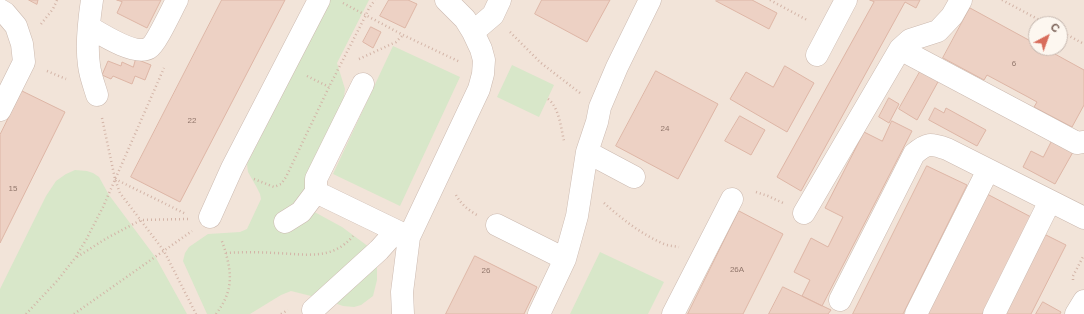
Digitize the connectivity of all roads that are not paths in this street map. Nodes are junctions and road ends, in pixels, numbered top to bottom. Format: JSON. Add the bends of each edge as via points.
{"nodes":[{"id":1,"x":92,"y":0,"type":"edge"},
{"id":2,"x":177,"y":0,"type":"edge"},
{"id":3,"x":319,"y":0,"type":"edge"},
{"id":4,"x":446,"y":0,"type":"edge"},
{"id":5,"x":650,"y":0,"type":"edge"},
{"id":6,"x":846,"y":0,"type":"edge"},
{"id":7,"x":961,"y":0,"type":"edge"},
{"id":8,"x":496,"y":7,"type":"edge"},
{"id":9,"x":0,"y":10,"type":"edge"},
{"id":10,"x":89,"y":27,"type":"junction"},
{"id":11,"x":473,"y":32,"type":"junction"},
{"id":12,"x":900,"y":49,"type":"junction"},
{"id":13,"x":817,"y":55,"type":"dead end"},
{"id":14,"x":363,"y":84,"type":"dead end"},
{"id":15,"x":97,"y":95,"type":"road end"},
{"id":16,"x":0,"y":110,"type":"edge"},
{"id":17,"x":1084,"y":142,"type":"edge"},
{"id":18,"x":587,"y":152,"type":"junction"},
{"id":19,"x":988,"y":170,"type":"junction"},
{"id":20,"x":634,"y":177,"type":"dead end"},
{"id":21,"x":316,"y":192,"type":"junction"},
{"id":22,"x":732,"y":199,"type":"road end"},
{"id":23,"x":1050,"y":201,"type":"junction"},
{"id":24,"x":804,"y":213,"type":"road end"},
{"id":25,"x":210,"y":217,"type":"road end"},
{"id":26,"x":1084,"y":218,"type":"edge"},
{"id":27,"x":285,"y":222,"type":"dead end"},
{"id":28,"x":497,"y":225,"type":"road end"},
{"id":29,"x":403,"y":234,"type":"junction"},
{"id":30,"x":565,"y":259,"type":"junction"},
{"id":31,"x":1080,"y":292,"type":"edge"},
{"id":32,"x":840,"y":300,"type":"dead end"},
{"id":33,"x":310,"y":310,"type":"edge"},
{"id":34,"x":403,"y":314,"type":"edge"},
{"id":35,"x":539,"y":314,"type":"edge"},
{"id":36,"x":673,"y":314,"type":"edge"},
{"id":37,"x":916,"y":314,"type":"edge"},
{"id":38,"x":994,"y":314,"type":"edge"},
{"id":39,"x":1076,"y":314,"type":"edge"}],
"edges":[{"from":1,"to":10,"type":"lane"},
{"from":2,"to":10,"type":"lane","via":[[158,36],[149,48],[144,50],[114,41]]},
{"from":3,"to":25,"type":"lane","via":[[232,168]]},
{"from":4,"to":11,"type":"lane","via":[[465,19]]},
{"from":5,"to":18,"type":"lane","via":[[600,107]]},
{"from":6,"to":13,"type":"lane"},
{"from":7,"to":12,"type":"lane","via":[[952,16],[938,31],[910,40]]},
{"from":8,"to":11,"type":"lane"},
{"from":9,"to":16,"type":"lane","via":[[16,26],[24,62]]},
{"from":10,"to":15,"type":"lane","via":[[89,65]]},
{"from":11,"to":29,"type":"lane","via":[[484,60],[479,89],[437,179]]},
{"from":12,"to":17,"type":"lane","via":[[1077,143]]},
{"from":12,"to":24,"type":"lane"},
{"from":14,"to":21,"type":"lane","via":[[316,179]]},
{"from":18,"to":20,"type":"lane"},
{"from":18,"to":30,"type":"lane","via":[[578,216]]},
{"from":19,"to":23,"type":"lane"},
{"from":19,"to":32,"type":"lane","via":[[936,145],[928,145],[914,154]]},
{"from":19,"to":37,"type":"lane"},
{"from":21,"to":27,"type":"lane","via":[[300,212]]},
{"from":21,"to":29,"type":"lane"},
{"from":22,"to":36,"type":"lane"},
{"from":23,"to":26,"type":"lane"},
{"from":23,"to":38,"type":"lane"},
{"from":28,"to":30,"type":"lane"},
{"from":29,"to":33,"type":"lane","via":[[379,250]]},
{"from":29,"to":34,"type":"lane"},
{"from":30,"to":35,"type":"lane"},
{"from":31,"to":39,"type":"lane"}]}
